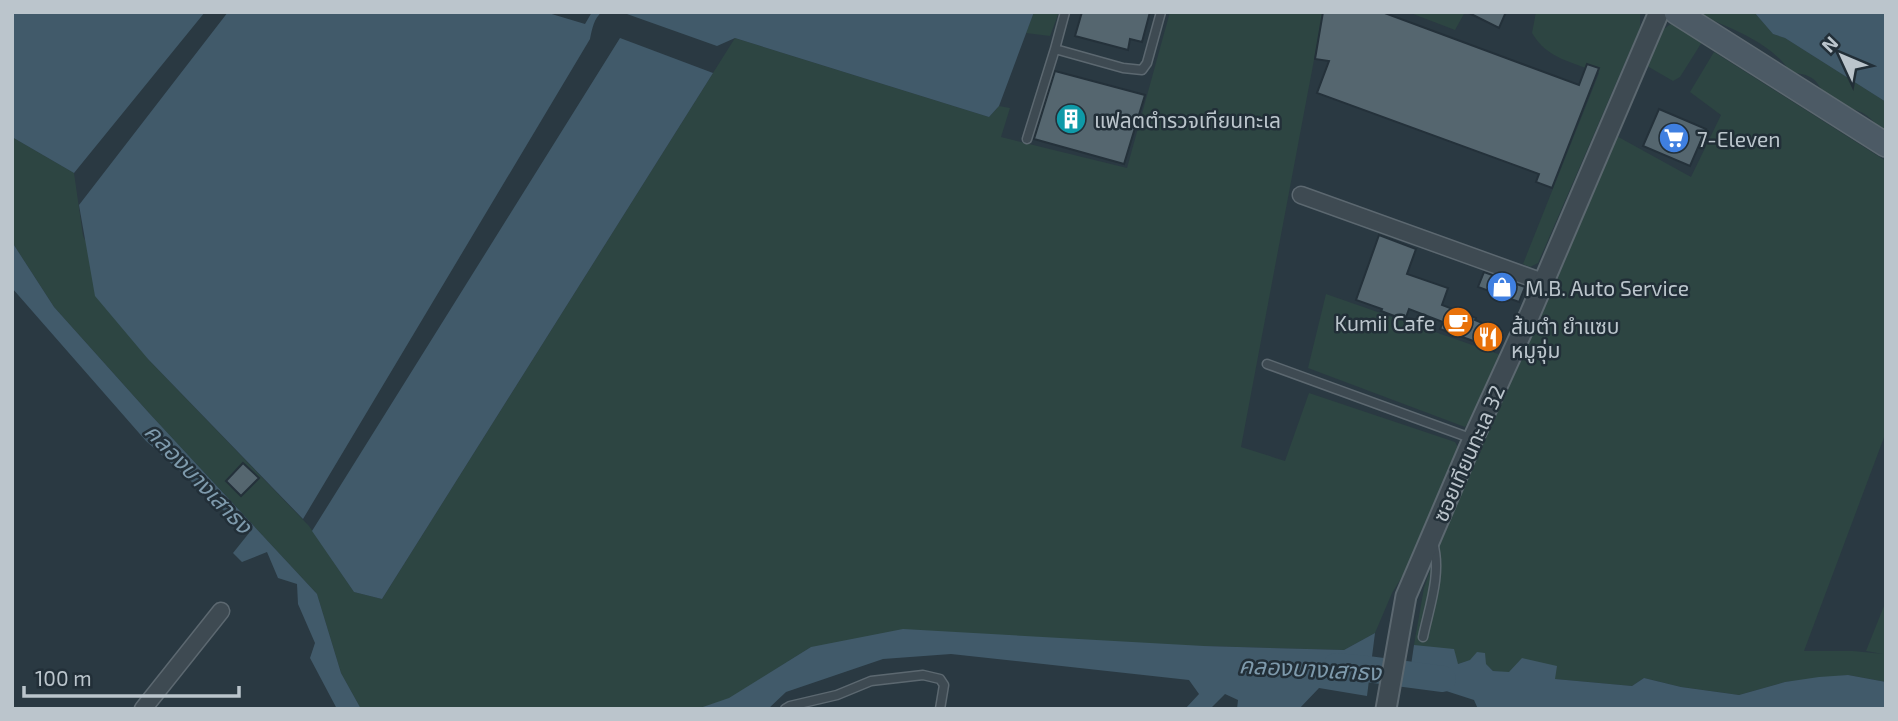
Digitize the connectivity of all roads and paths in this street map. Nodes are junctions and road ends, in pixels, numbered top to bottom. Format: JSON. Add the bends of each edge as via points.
{"nodes":[{"id":1,"x":1065,"y":12,"type":"edge"},
{"id":2,"x":1161,"y":12,"type":"edge"},
{"id":3,"x":1658,"y":12,"type":"edge"},
{"id":4,"x":1676,"y":12,"type":"edge"},
{"id":5,"x":1055,"y":49,"type":"junction"},
{"id":6,"x":1027,"y":139,"type":"dead end"},
{"id":7,"x":1886,"y":145,"type":"edge"},
{"id":8,"x":1301,"y":195,"type":"dead end"},
{"id":9,"x":1543,"y":282,"type":"junction"},
{"id":10,"x":1267,"y":363,"type":"dead end"},
{"id":11,"x":1473,"y":439,"type":"junction"},
{"id":12,"x":1431,"y":537,"type":"junction"},
{"id":13,"x":221,"y":611,"type":"dead end"},
{"id":14,"x":1423,"y":637,"type":"dead end"},
{"id":15,"x":1386,"y":707,"type":"edge"},
{"id":16,"x":143,"y":709,"type":"edge"},
{"id":17,"x":785,"y":709,"type":"edge"},
{"id":18,"x":940,"y":709,"type":"edge"}],
"edges":[{"from":1,"to":5,"type":"lane"},
{"from":2,"to":5,"type":"lane","via":[[1142,70]]},
{"from":3,"to":9,"type":"street","name":"ซอยเทียนทะเล 32"},
{"from":4,"to":7,"type":"main road"},
{"from":5,"to":6,"type":"lane"},
{"from":8,"to":9,"type":"street"},
{"from":9,"to":11,"type":"street","name":"ซอยเทียนทะเล 32"},
{"from":10,"to":11,"type":"lane"},
{"from":11,"to":12,"type":"street","name":"ซอยเทียนทะเล 32"},
{"from":12,"to":14,"type":"lane","via":[[1436,568]]},
{"from":12,"to":15,"type":"street","name":"ซอยเทียนทะเล 32","via":[[1406,596]]},
{"from":13,"to":16,"type":"street"},
{"from":17,"to":18,"type":"lane","via":[[871,681],[923,675],[940,678],[944,685]]}]}
